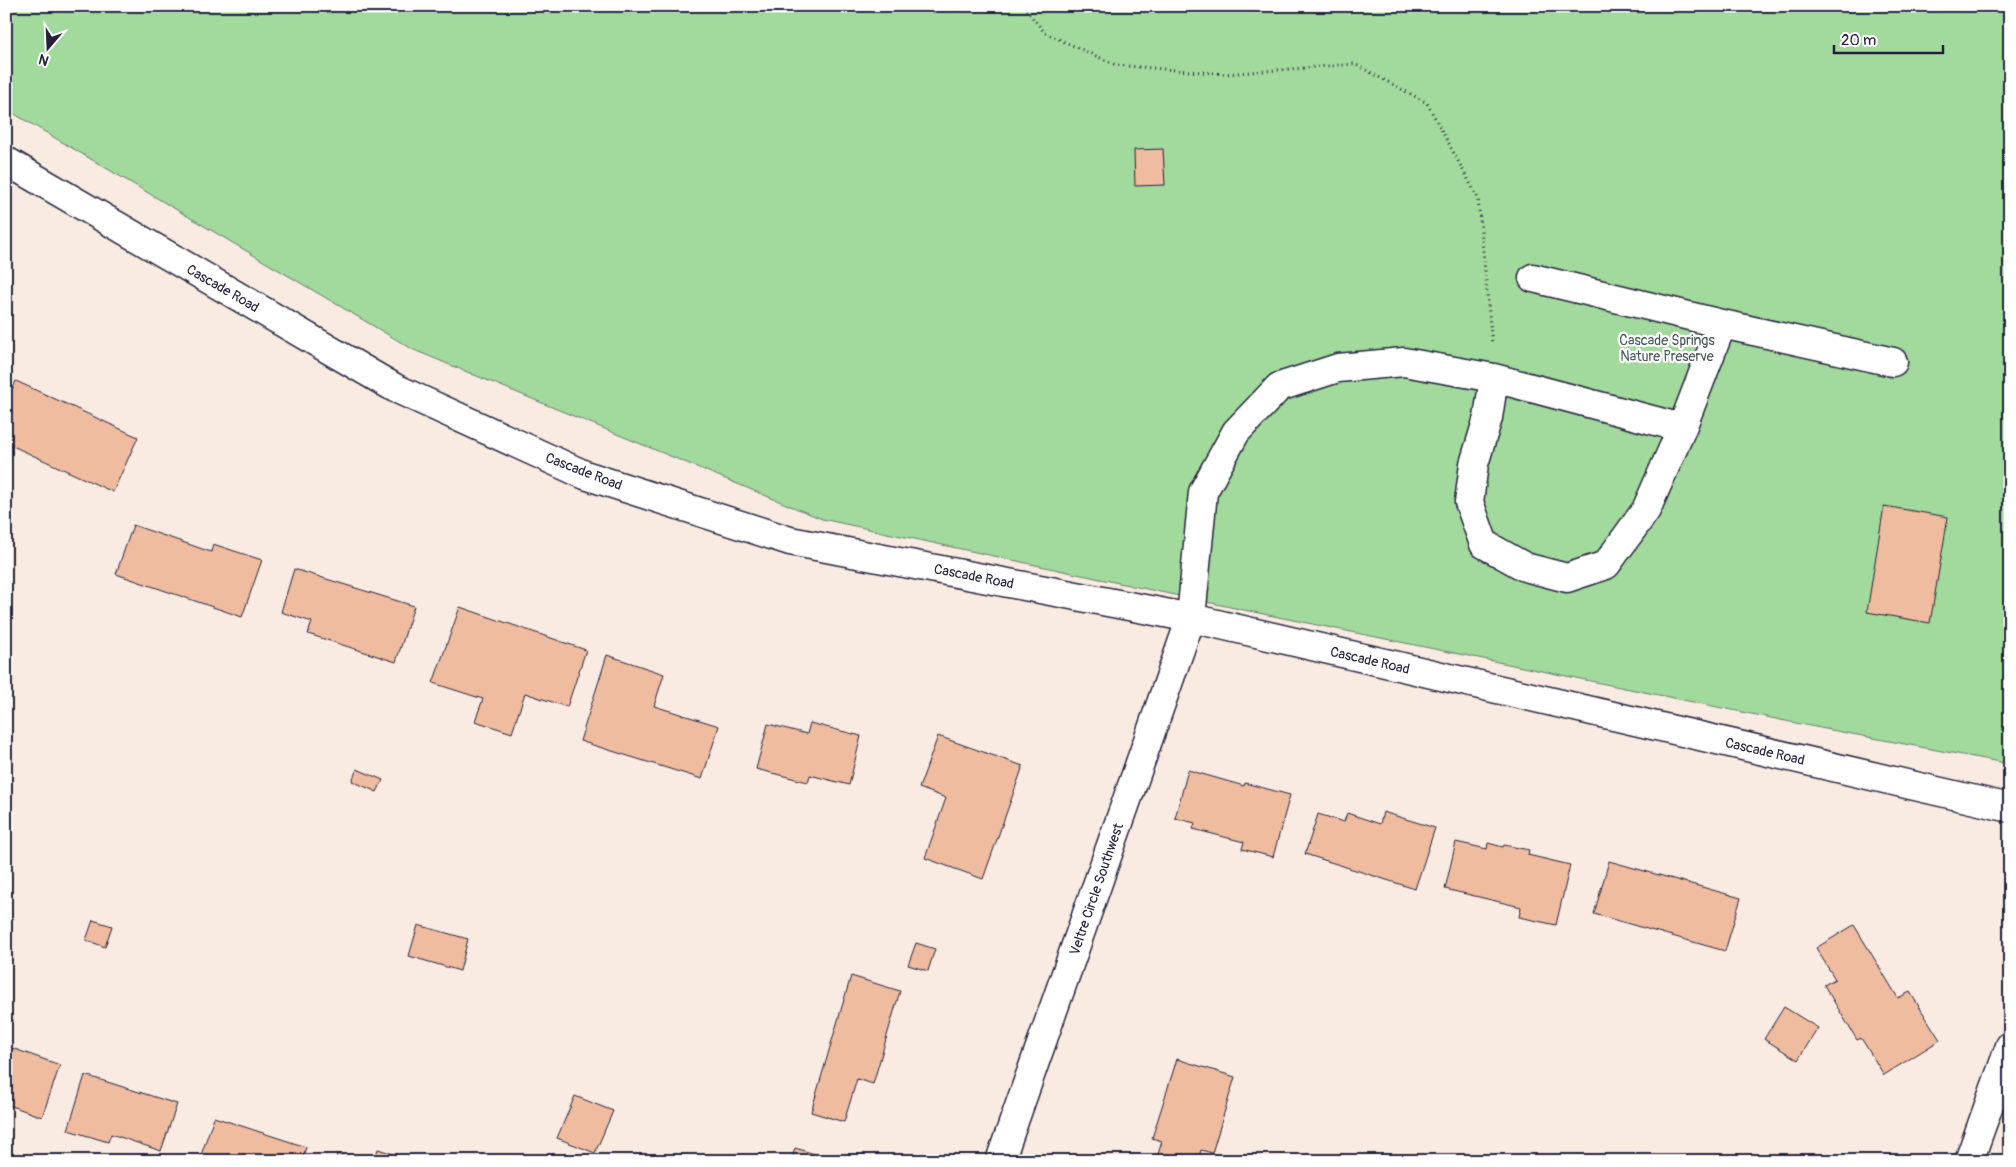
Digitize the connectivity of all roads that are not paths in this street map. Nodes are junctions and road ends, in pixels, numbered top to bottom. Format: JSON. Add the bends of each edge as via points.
{"nodes":[{"id":1,"x":6,"y":161,"type":"edge"},
{"id":2,"x":1532,"y":278,"type":"dead end"},
{"id":3,"x":1722,"y":324,"type":"junction"},
{"id":4,"x":1893,"y":362,"type":"dead end"},
{"id":5,"x":1494,"y":378,"type":"junction"},
{"id":6,"x":1682,"y":428,"type":"junction"},
{"id":7,"x":1191,"y":618,"type":"junction"},
{"id":8,"x":2010,"y":808,"type":"edge"},
{"id":9,"x":2010,"y":1046,"type":"edge"},
{"id":10,"x":1000,"y":1161,"type":"edge"},
{"id":11,"x":1969,"y":1161,"type":"edge"}],
"edges":[{"from":1,"to":7,"type":"main road","name":"Cascade Road","via":[[395,388],[585,474],[790,541]]},
{"from":2,"to":3,"type":"main road"},
{"from":3,"to":4,"type":"main road"},
{"from":3,"to":6,"type":"main road"},
{"from":5,"to":6,"type":"main road","name":"Veltre Circle Southwest"},
{"from":5,"to":6,"type":"main road","via":[[1488,418],[1474,464],[1469,502],[1484,544],[1525,567],[1567,578],[1606,565],[1646,510]]},
{"from":5,"to":7,"type":"main road","name":"Veltre Circle Southwest","via":[[1404,362],[1338,368],[1279,387],[1236,432],[1202,492]]},
{"from":7,"to":8,"type":"main road","name":"Cascade Road"},
{"from":7,"to":10,"type":"main road","name":"Veltre Circle Southwest"},
{"from":9,"to":11,"type":"main road"}]}
